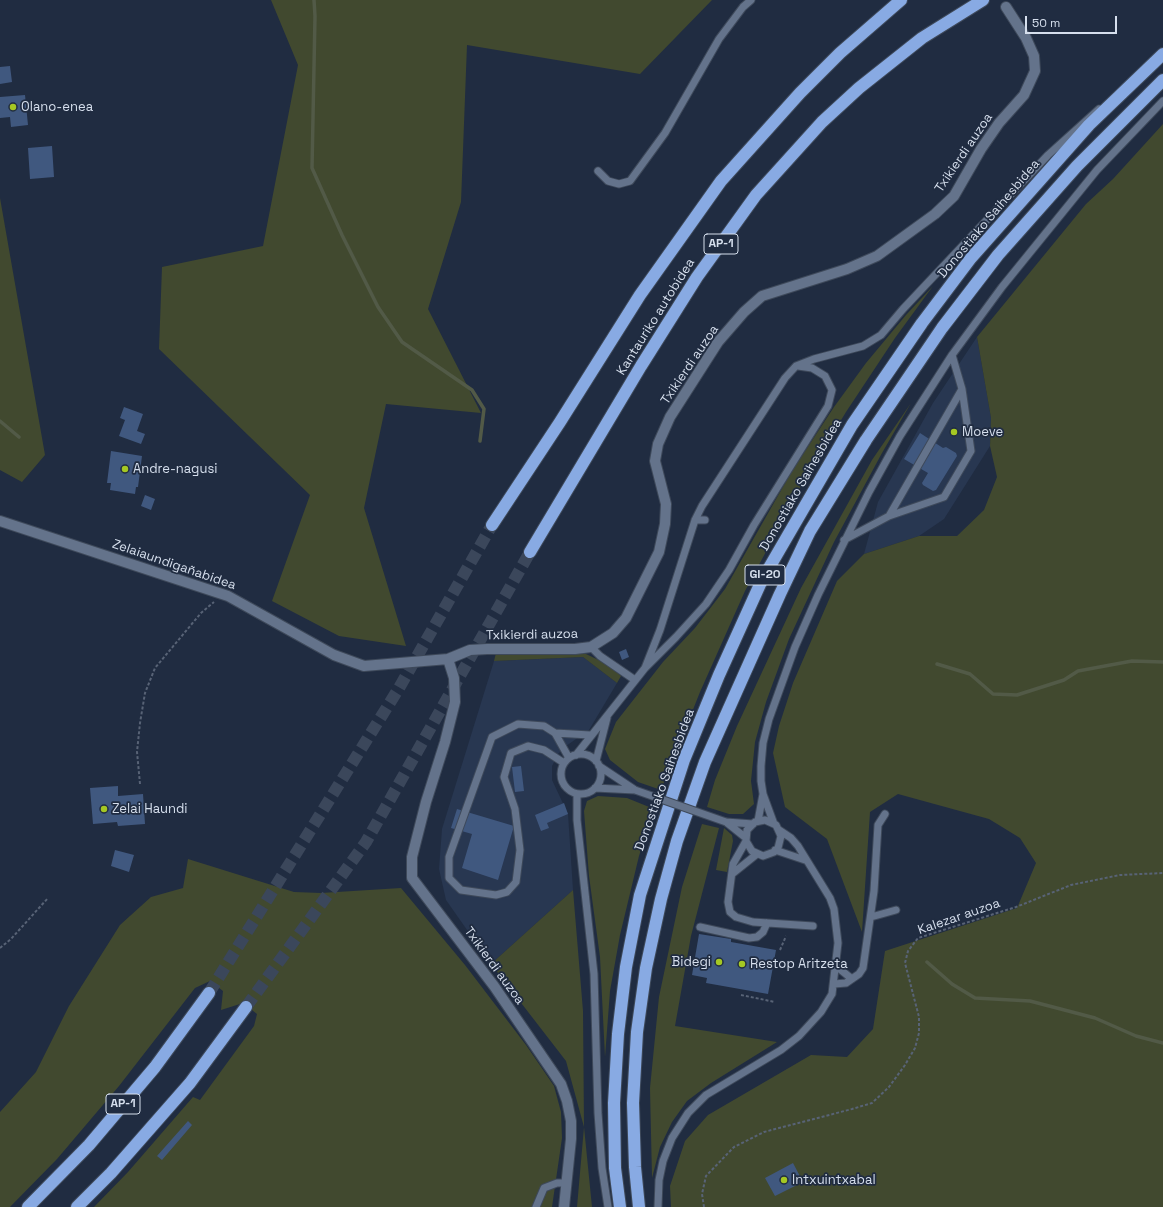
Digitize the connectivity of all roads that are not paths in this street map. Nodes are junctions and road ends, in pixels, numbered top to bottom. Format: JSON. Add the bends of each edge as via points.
{"nodes":[{"id":1,"x":751,"y":0,"type":"edge"},
{"id":2,"x":901,"y":0,"type":"edge"},
{"id":3,"x":984,"y":0,"type":"edge"},
{"id":4,"x":1006,"y":7,"type":"dead end"},
{"id":5,"x":1163,"y":54,"type":"edge"},
{"id":6,"x":1163,"y":80,"type":"edge"},
{"id":7,"x":1132,"y":83,"type":"junction"},
{"id":8,"x":1163,"y":101,"type":"edge"},
{"id":9,"x":598,"y":171,"type":"dead end"},
{"id":10,"x":952,"y":355,"type":"junction"},
{"id":11,"x":796,"y":366,"type":"junction"},
{"id":12,"x":962,"y":389,"type":"junction"},
{"id":13,"x":889,"y":516,"type":"junction"},
{"id":14,"x":695,"y":520,"type":"junction"},
{"id":15,"x":706,"y":520,"type":"dead end"},
{"id":16,"x":0,"y":522,"type":"edge"},
{"id":17,"x":492,"y":525,"type":"tunnel mouth"},
{"id":18,"x":844,"y":540,"type":"junction"},
{"id":19,"x":530,"y":552,"type":"tunnel mouth"},
{"id":20,"x":591,"y":647,"type":"junction"},
{"id":21,"x":448,"y":659,"type":"junction"},
{"id":22,"x":645,"y":668,"type":"junction"},
{"id":23,"x":635,"y":680,"type":"junction"},
{"id":24,"x":607,"y":716,"type":"junction"},
{"id":25,"x":555,"y":733,"type":"junction"},
{"id":26,"x":590,"y":735,"type":"junction"},
{"id":27,"x":576,"y":755,"type":"junction"},
{"id":28,"x":566,"y":760,"type":"junction"},
{"id":29,"x":597,"y":764,"type":"junction"},
{"id":30,"x":595,"y":788,"type":"junction"},
{"id":31,"x":635,"y":790,"type":"junction"},
{"id":32,"x":577,"y":794,"type":"junction"},
{"id":33,"x":763,"y":794,"type":"junction"},
{"id":34,"x":885,"y":814,"type":"dead end"},
{"id":35,"x":726,"y":822,"type":"junction"},
{"id":36,"x":756,"y":822,"type":"junction"},
{"id":37,"x":777,"y":827,"type":"junction"},
{"id":38,"x":746,"y":840,"type":"junction"},
{"id":39,"x":776,"y":850,"type":"junction"},
{"id":40,"x":757,"y":854,"type":"junction"},
{"id":41,"x":805,"y":860,"type":"junction"},
{"id":42,"x":732,"y":874,"type":"junction"},
{"id":43,"x":896,"y":910,"type":"dead end"},
{"id":44,"x":871,"y":916,"type":"junction"},
{"id":45,"x":767,"y":923,"type":"junction"},
{"id":46,"x":813,"y":926,"type":"dead end"},
{"id":47,"x":700,"y":927,"type":"dead end"},
{"id":48,"x":836,"y":966,"type":"junction"},
{"id":49,"x":852,"y":979,"type":"junction"},
{"id":50,"x":834,"y":984,"type":"junction"},
{"id":51,"x":209,"y":992,"type":"tunnel mouth"},
{"id":52,"x":246,"y":1007,"type":"tunnel mouth"},
{"id":53,"x":566,"y":1183,"type":"junction"},
{"id":54,"x":567,"y":1205,"type":"edge"},
{"id":55,"x":28,"y":1207,"type":"edge"},
{"id":56,"x":77,"y":1207,"type":"edge"},
{"id":57,"x":536,"y":1207,"type":"edge"},
{"id":58,"x":608,"y":1207,"type":"edge"},
{"id":59,"x":620,"y":1207,"type":"edge"},
{"id":60,"x":639,"y":1207,"type":"edge"},
{"id":61,"x":658,"y":1207,"type":"edge"}],
"edges":[{"from":1,"to":9,"type":"lane","via":[[719,40],[665,133],[630,181],[619,184],[608,181]]},
{"from":2,"to":17,"type":"highway","name":"Kantauriko autobidea","number":"AP-1","via":[[840,53],[800,93],[721,182],[640,295]]},
{"from":3,"to":19,"type":"highway","name":"Kantauriko autobidea","number":"AP-1","via":[[922,38],[859,88],[822,122],[756,195],[693,283]]},
{"from":4,"to":20,"type":"street","name":"Txikierdi auzoa","via":[[1034,56],[1035,71],[1024,95],[999,123],[954,196],[935,214],[877,256],[847,269],[762,296],[718,342],[670,417],[658,444],[655,461],[666,504],[659,552],[626,618],[613,633]]},
{"from":5,"to":7,"type":"highway","name":"Donostiako Saihesbidea","number":"GI-20"},
{"from":6,"to":60,"type":"highway","number":"GI-20","via":[[1077,166],[998,255],[942,328],[866,440],[810,531],[780,594],[705,762],[661,899],[646,968],[637,1032],[633,1103]]},
{"from":7,"to":11,"type":"lane","via":[[1085,120],[1048,155],[880,335],[863,346]]},
{"from":7,"to":59,"type":"highway","name":"Donostiako Saihesbidea","number":"GI-20","via":[[1089,125],[1024,197],[971,258],[922,323],[852,425],[762,580],[684,760],[640,895],[626,967],[618,1034],[614,1103],[615,1168]]},
{"from":8,"to":10,"type":"lane","via":[[1097,170],[1002,287]]},
{"from":10,"to":12,"type":"lane"},
{"from":10,"to":18,"type":"lane","via":[[900,436]]},
{"from":11,"to":14,"type":"lane","via":[[784,378]]},
{"from":11,"to":22,"type":"lane","via":[[812,368],[825,376],[832,390],[828,406],[706,604]]},
{"from":12,"to":13,"type":"lane"},
{"from":12,"to":13,"type":"lane","via":[[971,451],[944,497]]},
{"from":13,"to":18,"type":"lane"},
{"from":14,"to":15,"type":"lane"},
{"from":14,"to":22,"type":"lane","via":[[660,630]]},
{"from":16,"to":21,"type":"street","name":"Zelaiaundigañabidea","via":[[228,596],[334,655],[364,666]]},
{"from":18,"to":33,"type":"lane","via":[[796,647],[769,719],[761,766]]},
{"from":20,"to":21,"type":"street","name":"Txikierdi auzoa","via":[[470,650]]},
{"from":20,"to":23,"type":"lane"},
{"from":21,"to":53,"type":"street","name":"Txikierdi auzoa","via":[[454,678],[455,702],[412,857],[412,878],[494,986],[561,1084],[571,1121]]},
{"from":22,"to":23,"type":"lane"},
{"from":23,"to":24,"type":"lane"},
{"from":24,"to":26,"type":"lane"},
{"from":24,"to":29,"type":"lane"},
{"from":25,"to":26,"type":"lane"},
{"from":25,"to":28,"type":"lane"},
{"from":25,"to":28,"type":"lane","via":[[544,726],[518,724],[492,737],[449,857],[449,878],[461,890],[496,895],[507,892],[516,882],[520,850],[515,809],[504,777],[511,754],[528,746]]},
{"from":26,"to":27,"type":"lane"},
{"from":27,"to":28,"type":"lane"},
{"from":27,"to":29,"type":"lane","via":[[584,754]]},
{"from":28,"to":32,"type":"lane","via":[[561,770],[561,778],[564,786]]},
{"from":29,"to":30,"type":"lane","via":[[600,780]]},
{"from":29,"to":31,"type":"lane"},
{"from":30,"to":31,"type":"lane"},
{"from":30,"to":32,"type":"lane","via":[[587,793]]},
{"from":31,"to":35,"type":"lane","bridge":true},
{"from":32,"to":58,"type":"lane","via":[[577,820],[594,974],[598,1113]]},
{"from":33,"to":36,"type":"lane"},
{"from":33,"to":37,"type":"lane"},
{"from":34,"to":44,"type":"lane","via":[[878,825]]},
{"from":35,"to":36,"type":"lane"},
{"from":35,"to":38,"type":"lane"},
{"from":36,"to":37,"type":"lane","via":[[765,820]]},
{"from":36,"to":38,"type":"lane","via":[[747,830]]},
{"from":37,"to":39,"type":"lane","via":[[780,842]]},
{"from":37,"to":41,"type":"lane","via":[[791,838]]},
{"from":38,"to":40,"type":"lane","via":[[752,851]]},
{"from":38,"to":42,"type":"lane"},
{"from":39,"to":40,"type":"lane","via":[[768,855]]},
{"from":39,"to":41,"type":"lane"},
{"from":40,"to":42,"type":"lane"},
{"from":41,"to":48,"type":"lane","via":[[830,898],[834,909],[838,943]]},
{"from":42,"to":45,"type":"lane","via":[[728,902],[730,912],[736,917]]},
{"from":43,"to":44,"type":"lane"},
{"from":44,"to":49,"type":"lane","via":[[863,968]]},
{"from":45,"to":46,"type":"lane"},
{"from":45,"to":47,"type":"lane","via":[[757,937],[749,938]]},
{"from":48,"to":49,"type":"lane"},
{"from":48,"to":50,"type":"lane"},
{"from":49,"to":50,"type":"lane","via":[[846,983]]},
{"from":50,"to":61,"type":"lane","via":[[832,994],[822,1012],[799,1036],[781,1050],[706,1095],[688,1113],[672,1138],[663,1162]]},
{"from":51,"to":55,"type":"highway","number":"AP-1","via":[[155,1066],[89,1145]]},
{"from":52,"to":56,"type":"highway","number":"AP-1","via":[[190,1083],[111,1173]]},
{"from":53,"to":54,"type":"street","name":"Txikierdi auzoa"},
{"from":53,"to":57,"type":"lane","via":[[544,1188]]}]}
